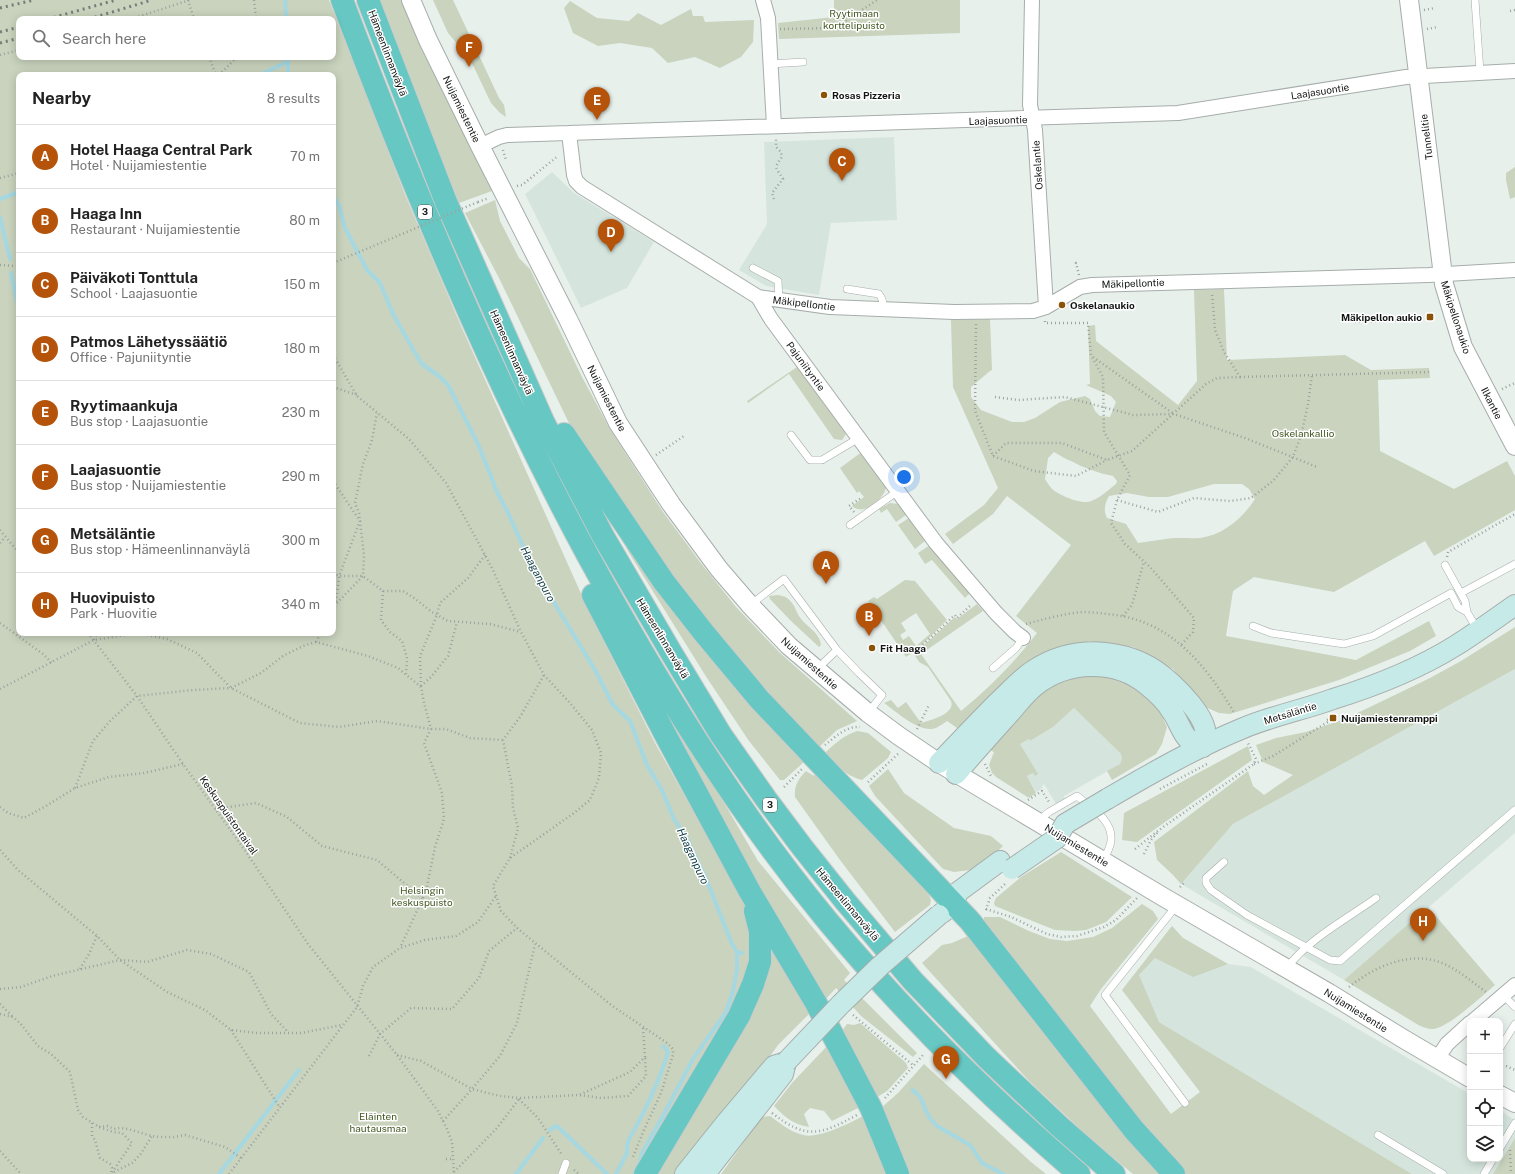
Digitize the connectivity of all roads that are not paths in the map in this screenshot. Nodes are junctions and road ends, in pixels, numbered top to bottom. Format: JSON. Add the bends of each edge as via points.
{"nodes":[{"id":1,"x":342,"y":0,"type":"edge"},
{"id":2,"x":368,"y":0,"type":"edge"},
{"id":3,"x":411,"y":0,"type":"edge"},
{"id":4,"x":763,"y":0,"type":"edge"},
{"id":5,"x":1032,"y":0,"type":"edge"},
{"id":6,"x":1475,"y":0,"type":"edge"},
{"id":7,"x":1415,"y":5,"type":"edge"},
{"id":8,"x":803,"y":62,"type":"dead end"},
{"id":9,"x":770,"y":64,"type":"junction"},
{"id":10,"x":1515,"y":71,"type":"edge"},
{"id":11,"x":1480,"y":72,"type":"junction"},
{"id":12,"x":1418,"y":76,"type":"junction"},
{"id":13,"x":1034,"y":119,"type":"junction"},
{"id":14,"x":775,"y":132,"type":"junction"},
{"id":15,"x":569,"y":133,"type":"junction"},
{"id":16,"x":480,"y":146,"type":"junction"},
{"id":17,"x":753,"y":268,"type":"dead end"},
{"id":18,"x":1515,"y":270,"type":"edge"},
{"id":19,"x":1442,"y":275,"type":"junction"},
{"id":20,"x":847,"y":289,"type":"dead end"},
{"id":21,"x":758,"y":297,"type":"junction"},
{"id":22,"x":779,"y":300,"type":"junction"},
{"id":23,"x":1046,"y":307,"type":"junction"},
{"id":24,"x":884,"y":309,"type":"junction"},
{"id":25,"x":519,"y":367,"type":"junction"},
{"id":26,"x":1481,"y":380,"type":"joint"},
{"id":27,"x":791,"y":436,"type":"dead end"},
{"id":28,"x":859,"y":438,"type":"junction"},
{"id":29,"x":1515,"y":446,"type":"edge"},
{"id":30,"x":898,"y":491,"type":"junction"},
{"id":31,"x":558,"y":500,"type":"junction"},
{"id":32,"x":850,"y":525,"type":"dead end"},
{"id":33,"x":1515,"y":564,"type":"edge"},
{"id":34,"x":1445,"y":565,"type":"road end"},
{"id":35,"x":1461,"y":593,"type":"junction"},
{"id":36,"x":750,"y":605,"type":"junction"},
{"id":37,"x":1515,"y":605,"type":"edge"},
{"id":38,"x":1467,"y":612,"type":"junction"},
{"id":39,"x":1253,"y":626,"type":"dead end"},
{"id":40,"x":1478,"y":631,"type":"junction"},
{"id":41,"x":1023,"y":638,"type":"joint"},
{"id":42,"x":837,"y":650,"type":"junction"},
{"id":43,"x":993,"y":668,"type":"dead end"},
{"id":44,"x":816,"y":670,"type":"junction"},
{"id":45,"x":868,"y":713,"type":"junction"},
{"id":46,"x":1203,"y":747,"type":"junction"},
{"id":47,"x":939,"y":764,"type":"junction"},
{"id":48,"x":956,"y":774,"type":"junction"},
{"id":49,"x":1515,"y":810,"type":"edge"},
{"id":50,"x":1059,"y":817,"type":"junction"},
{"id":51,"x":1038,"y":821,"type":"junction"},
{"id":52,"x":1104,"y":861,"type":"junction"},
{"id":53,"x":1224,"y":862,"type":"dead end"},
{"id":54,"x":750,"y":892,"type":"junction"},
{"id":55,"x":1178,"y":896,"type":"junction"},
{"id":56,"x":1376,"y":898,"type":"dead end"},
{"id":57,"x":946,"y":909,"type":"junction"},
{"id":58,"x":1307,"y":946,"type":"junction"},
{"id":59,"x":1287,"y":968,"type":"junction"},
{"id":60,"x":1515,"y":985,"type":"edge"},
{"id":61,"x":1503,"y":995,"type":"junction"},
{"id":62,"x":1515,"y":1007,"type":"edge"},
{"id":63,"x":1476,"y":1018,"type":"edge"},
{"id":64,"x":1515,"y":1024,"type":"edge"},
{"id":65,"x":1467,"y":1026,"type":"edge"},
{"id":66,"x":1503,"y":1043,"type":"edge"},
{"id":67,"x":1437,"y":1059,"type":"junction"},
{"id":68,"x":786,"y":1062,"type":"junction"},
{"id":69,"x":1467,"y":1076,"type":"edge"},
{"id":70,"x":1503,"y":1097,"type":"edge"},
{"id":71,"x":1185,"y":1103,"type":"dead end"},
{"id":72,"x":1515,"y":1103,"type":"edge"},
{"id":73,"x":1515,"y":1123,"type":"edge"},
{"id":74,"x":1378,"y":1135,"type":"dead end"},
{"id":75,"x":1503,"y":1143,"type":"edge"},
{"id":76,"x":1491,"y":1162,"type":"edge"},
{"id":77,"x":566,"y":1163,"type":"road end"},
{"id":78,"x":638,"y":1168,"type":"edge"},
{"id":79,"x":562,"y":1174,"type":"edge"},
{"id":80,"x":684,"y":1174,"type":"edge"},
{"id":81,"x":705,"y":1174,"type":"edge"},
{"id":82,"x":898,"y":1174,"type":"edge"},
{"id":83,"x":1079,"y":1174,"type":"edge"},
{"id":84,"x":1114,"y":1174,"type":"edge"},
{"id":85,"x":1174,"y":1174,"type":"edge"},
{"id":86,"x":1443,"y":1174,"type":"edge"},
{"id":87,"x":1484,"y":1174,"type":"edge"}],
"edges":[{"from":1,"to":31,"type":"highway","number":"3","via":[[425,213],[499,379]]},
{"from":2,"to":25,"type":"highway","name":"Hämeenlinnanväylä","number":"3","via":[[446,202]]},
{"from":3,"to":16,"type":"street","name":"Nuijamiestentie"},
{"from":4,"to":9,"type":"street","via":[[768,18]]},
{"from":5,"to":13,"type":"street","name":"Oskelantie","via":[[1030,105]]},
{"from":6,"to":11,"type":"lane"},
{"from":7,"to":12,"type":"street","name":"Tunnelitie"},
{"from":8,"to":9,"type":"lane"},
{"from":9,"to":14,"type":"street"},
{"from":10,"to":11,"type":"street","name":"Laajasuontie"},
{"from":11,"to":12,"type":"street","name":"Laajasuontie"},
{"from":12,"to":13,"type":"street","name":"Laajasuontie","via":[[1178,113]]},
{"from":12,"to":19,"type":"street","name":"Tunnelitie"},
{"from":13,"to":14,"type":"street","name":"Laajasuontie"},
{"from":13,"to":23,"type":"street","name":"Oskelantie"},
{"from":14,"to":15,"type":"street","name":"Laajasuontie"},
{"from":15,"to":16,"type":"street","name":"Laajasuontie","via":[[507,135]]},
{"from":15,"to":21,"type":"street","name":"Pajuniityntie","via":[[574,175],[582,187]]},
{"from":16,"to":36,"type":"street","name":"Nuijamiestentie","via":[[618,423],[671,504],[719,569]]},
{"from":17,"to":22,"type":"lane","via":[[778,281]]},
{"from":18,"to":19,"type":"street","name":"Mäkipellontie"},
{"from":19,"to":23,"type":"street","name":"Mäkipellontie","via":[[1092,285],[1080,287]]},
{"from":19,"to":26,"type":"street","name":"Mäkipellonaukio","via":[[1463,346]]},
{"from":20,"to":24,"type":"lane","via":[[879,294]]},
{"from":21,"to":22,"type":"street","name":"Mäkipellontie"},
{"from":21,"to":28,"type":"street","name":"Pajuniityntie","via":[[771,319]]},
{"from":22,"to":24,"type":"street","name":"Mäkipellontie","via":[[830,307]]},
{"from":23,"to":24,"type":"street","name":"Mäkipellontie","via":[[1033,311],[976,312]]},
{"from":25,"to":57,"type":"highway","via":[[655,569],[704,634]]},
{"from":25,"to":84,"type":"highway","name":"Hämeenlinnanväylä","number":"3","via":[[552,438],[668,648],[721,735],[778,816],[844,901],[913,981],[1059,1126]]},
{"from":26,"to":29,"type":"street","name":"Ilkantie"},
{"from":27,"to":28,"type":"lane","via":[[810,460],[816,461]]},
{"from":28,"to":30,"type":"street","name":"Pajuniityntie"},
{"from":30,"to":32,"type":"lane"},
{"from":30,"to":41,"type":"street","name":"Pajuniityntie","via":[[936,543]]},
{"from":31,"to":54,"type":"highway","via":[[588,586]]},
{"from":31,"to":83,"type":"highway","number":"3","via":[[614,603],[700,747],[782,862],[827,919],[932,1036],[1032,1133]]},
{"from":33,"to":35,"type":"lane"},
{"from":34,"to":35,"type":"lane"},
{"from":35,"to":38,"type":"lane"},
{"from":36,"to":42,"type":"lane","via":[[784,579]]},
{"from":36,"to":44,"type":"street","name":"Nuijamiestentie"},
{"from":37,"to":40,"type":"main road","name":"Metsäläntie"},
{"from":38,"to":39,"type":"lane","via":[[1458,606],[1451,593],[1373,636],[1344,644],[1271,633]]},
{"from":38,"to":40,"type":"lane"},
{"from":40,"to":46,"type":"main road","name":"Metsäläntie","via":[[1443,653],[1385,680],[1334,699],[1273,717]]},
{"from":41,"to":43,"type":"lane","via":[[1016,648]]},
{"from":42,"to":44,"type":"lane"},
{"from":42,"to":45,"type":"lane","via":[[882,695]]},
{"from":44,"to":45,"type":"street","name":"Nuijamiestentie"},
{"from":45,"to":47,"type":"street","name":"Nuijamiestentie"},
{"from":46,"to":47,"type":"main road","via":[[1205,729],[1200,718],[1181,692],[1166,678],[1135,659],[1091,652],[1048,662],[1023,678]]},
{"from":46,"to":48,"type":"main road","via":[[1187,739],[1161,697],[1137,678],[1109,667],[1080,667],[1056,674],[1035,686]]},
{"from":46,"to":50,"type":"main road","name":"Metsäläntie","bridge":true,"via":[[1107,799]]},
{"from":47,"to":48,"type":"street","name":"Nuijamiestentie"},
{"from":48,"to":51,"type":"street","name":"Nuijamiestentie"},
{"from":49,"to":58,"type":"lane","via":[[1340,961],[1330,960]]},
{"from":50,"to":51,"type":"lane"},
{"from":50,"to":52,"type":"lane","via":[[1075,793],[1099,814],[1111,831],[1111,841]]},
{"from":50,"to":57,"type":"main road","name":"Metsäläntie","bridge":true,"via":[[1057,838],[1006,865],[965,903]]},
{"from":51,"to":52,"type":"street","name":"Nuijamiestentie"},
{"from":52,"to":55,"type":"street","name":"Nuijamiestentie"},
{"from":53,"to":58,"type":"lane","via":[[1206,878],[1211,890],[1247,915]]},
{"from":54,"to":78,"type":"highway","via":[[760,931],[760,962],[754,984],[739,1016]]},
{"from":54,"to":82,"type":"highway","via":[[816,1003],[872,1108]]},
{"from":55,"to":59,"type":"street","name":"Nuijamiestentie"},
{"from":55,"to":71,"type":"lane","via":[[1105,996]]},
{"from":56,"to":58,"type":"lane"},
{"from":57,"to":68,"type":"main road","name":"Metsäläntie","bridge":true,"via":[[880,966]]},
{"from":57,"to":85,"type":"highway","via":[[970,921],[1134,1130]]},
{"from":58,"to":59,"type":"lane"},
{"from":59,"to":67,"type":"street","name":"Nuijamiestentie"},
{"from":60,"to":61,"type":"street"},
{"from":61,"to":62,"type":"lane"},
{"from":61,"to":63,"type":"street"},
{"from":64,"to":66,"type":"lane"},
{"from":65,"to":67,"type":"street","via":[[1447,1044]]},
{"from":67,"to":69,"type":"street","name":"Nuijamiestentie"},
{"from":68,"to":80,"type":"main road","name":"Metsäläntie","via":[[774,1066]]},
{"from":68,"to":81,"type":"main road","name":"Metsäläntie","via":[[783,1074]]},
{"from":70,"to":72,"type":"street"},
{"from":73,"to":75,"type":"lane"},
{"from":74,"to":86,"type":"lane"},
{"from":76,"to":87,"type":"lane"},
{"from":77,"to":79,"type":"lane"}]}
